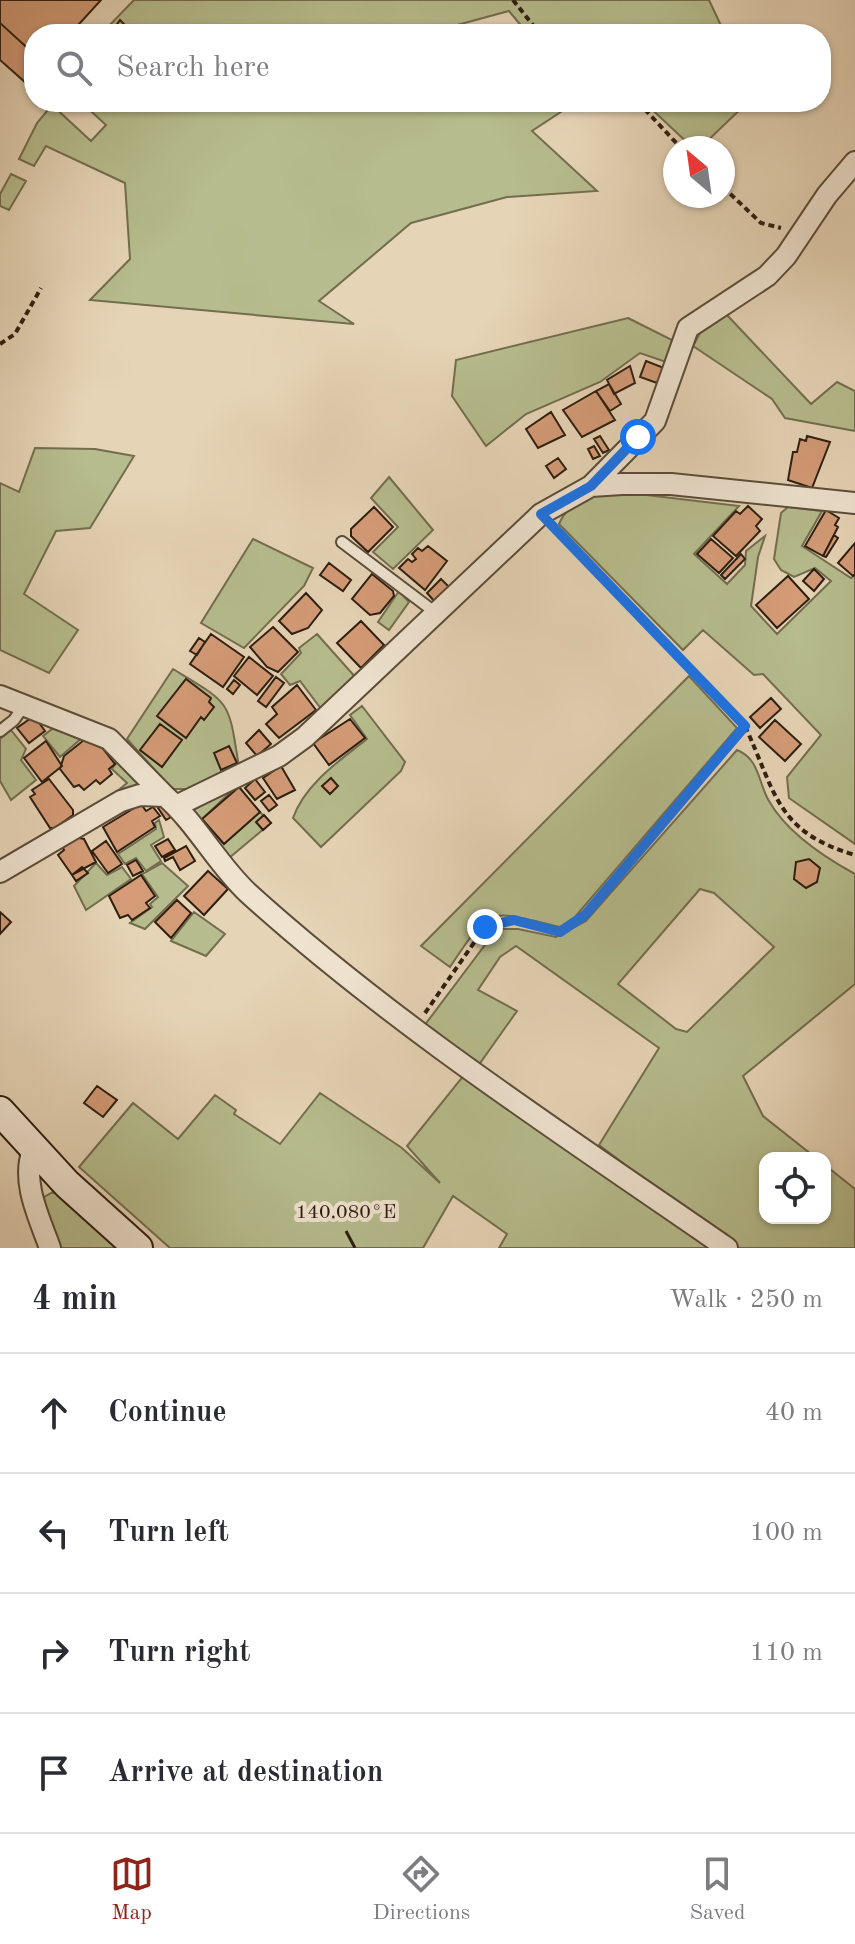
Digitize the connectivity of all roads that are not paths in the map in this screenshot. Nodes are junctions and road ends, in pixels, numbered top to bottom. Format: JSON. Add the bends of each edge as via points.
{"nodes":[{"id":1,"x":855,"y":162,"type":"edge"},
{"id":2,"x":591,"y":486,"type":"junction"},
{"id":3,"x":855,"y":503,"type":"edge"},
{"id":4,"x":342,"y":542,"type":"dead end"},
{"id":5,"x":438,"y":614,"type":"junction"},
{"id":6,"x":0,"y":696,"type":"edge"},
{"id":7,"x":25,"y":704,"type":"junction"},
{"id":8,"x":0,"y":731,"type":"edge"},
{"id":9,"x":171,"y":801,"type":"junction"},
{"id":10,"x":0,"y":872,"type":"edge"},
{"id":11,"x":0,"y":1111,"type":"edge"},
{"id":12,"x":33,"y":1150,"type":"junction"},
{"id":13,"x":50,"y":1248,"type":"edge"},
{"id":14,"x":138,"y":1248,"type":"edge"},
{"id":15,"x":727,"y":1248,"type":"edge"}],
"edges":[{"from":1,"to":2,"type":"street","via":[[767,276],[688,328],[655,421]]},
{"from":2,"to":3,"type":"street","via":[[671,484]]},
{"from":2,"to":5,"type":"street","via":[[541,514]]},
{"from":4,"to":5,"type":"lane"},
{"from":5,"to":9,"type":"street","via":[[279,756]]},
{"from":6,"to":7,"type":"street"},
{"from":7,"to":8,"type":"lane"},
{"from":7,"to":9,"type":"street","via":[[109,739]]},
{"from":9,"to":10,"type":"street","via":[[140,795],[121,801]]},
{"from":9,"to":15,"type":"street","via":[[245,890],[416,1029]]},
{"from":11,"to":12,"type":"main road"},
{"from":12,"to":13,"type":"street","via":[[28,1170],[31,1192]]},
{"from":12,"to":14,"type":"main road"}]}
